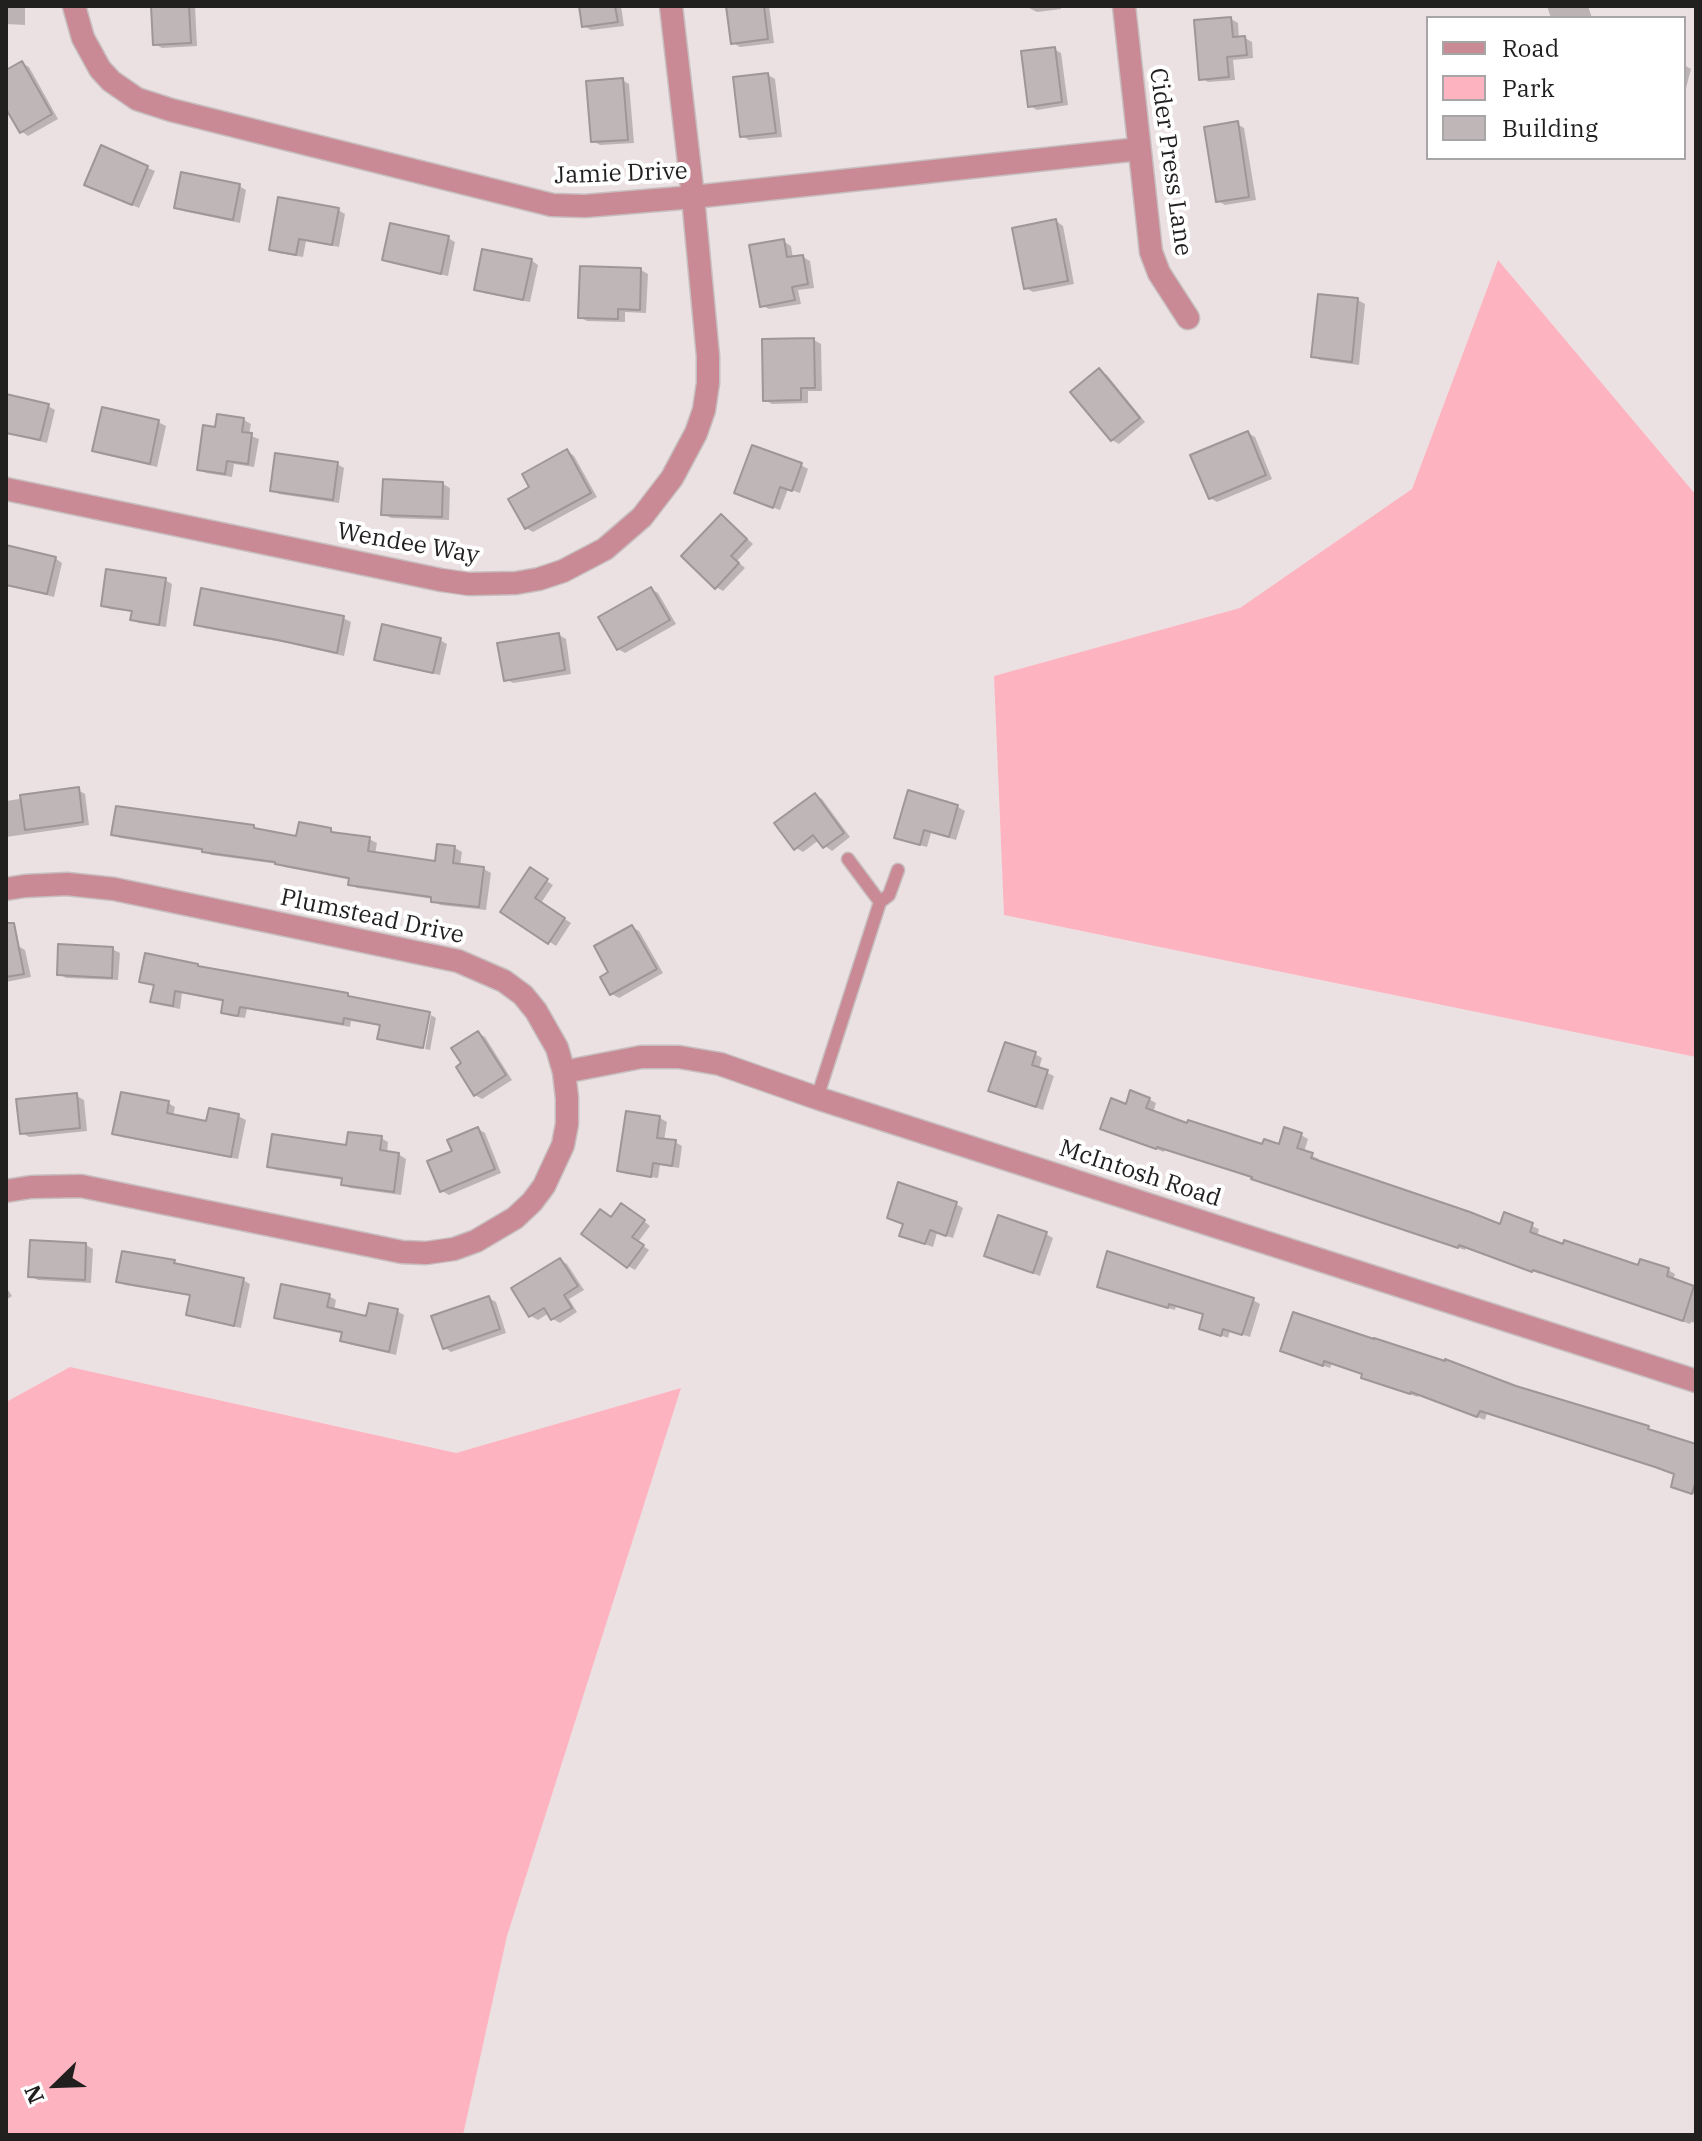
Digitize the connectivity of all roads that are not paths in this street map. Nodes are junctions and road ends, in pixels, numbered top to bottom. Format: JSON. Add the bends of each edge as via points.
{"nodes":[{"id":1,"x":74,"y":6,"type":"edge"},
{"id":2,"x":671,"y":6,"type":"edge"},
{"id":3,"x":1124,"y":6,"type":"edge"},
{"id":4,"x":1139,"y":149,"type":"junction"},
{"id":5,"x":693,"y":197,"type":"junction"},
{"id":6,"x":1188,"y":318,"type":"dead end"},
{"id":7,"x":6,"y":489,"type":"edge"},
{"id":8,"x":848,"y":859,"type":"dead end"},
{"id":9,"x":898,"y":870,"type":"dead end"},
{"id":10,"x":6,"y":889,"type":"edge"},
{"id":11,"x":880,"y":902,"type":"junction"},
{"id":12,"x":564,"y":1072,"type":"junction"},
{"id":13,"x":817,"y":1098,"type":"junction"},
{"id":14,"x":6,"y":1191,"type":"edge"},
{"id":15,"x":1696,"y":1381,"type":"edge"}],
"edges":[{"from":1,"to":5,"type":"street","name":"Jamie Drive","via":[[100,69],[123,91],[154,106],[552,205]]},
{"from":2,"to":5,"type":"street","name":"Wendee Way"},
{"from":3,"to":4,"type":"street","name":"Cider Press Lane"},
{"from":4,"to":5,"type":"street","name":"Jamie Drive"},
{"from":4,"to":6,"type":"street","name":"Cider Press Lane","via":[[1151,252]]},
{"from":5,"to":7,"type":"street","name":"Wendee Way","via":[[708,356],[704,410],[672,478],[642,517],[605,549],[563,571],[516,583],[441,580]]},
{"from":8,"to":11,"type":"lane"},
{"from":9,"to":11,"type":"lane","via":[[889,895]]},
{"from":10,"to":12,"type":"street","name":"Plumstead Drive","via":[[67,884],[114,889],[458,961],[523,995],[547,1029]]},
{"from":11,"to":13,"type":"lane"},
{"from":12,"to":13,"type":"street","name":"McIntosh Road","via":[[641,1057],[679,1057],[720,1064]]},
{"from":12,"to":14,"type":"street","name":"Plumstead Drive","via":[[567,1124],[544,1186],[515,1218],[454,1249],[391,1250],[81,1186]]},
{"from":13,"to":15,"type":"street","name":"McIntosh Road"}]}
